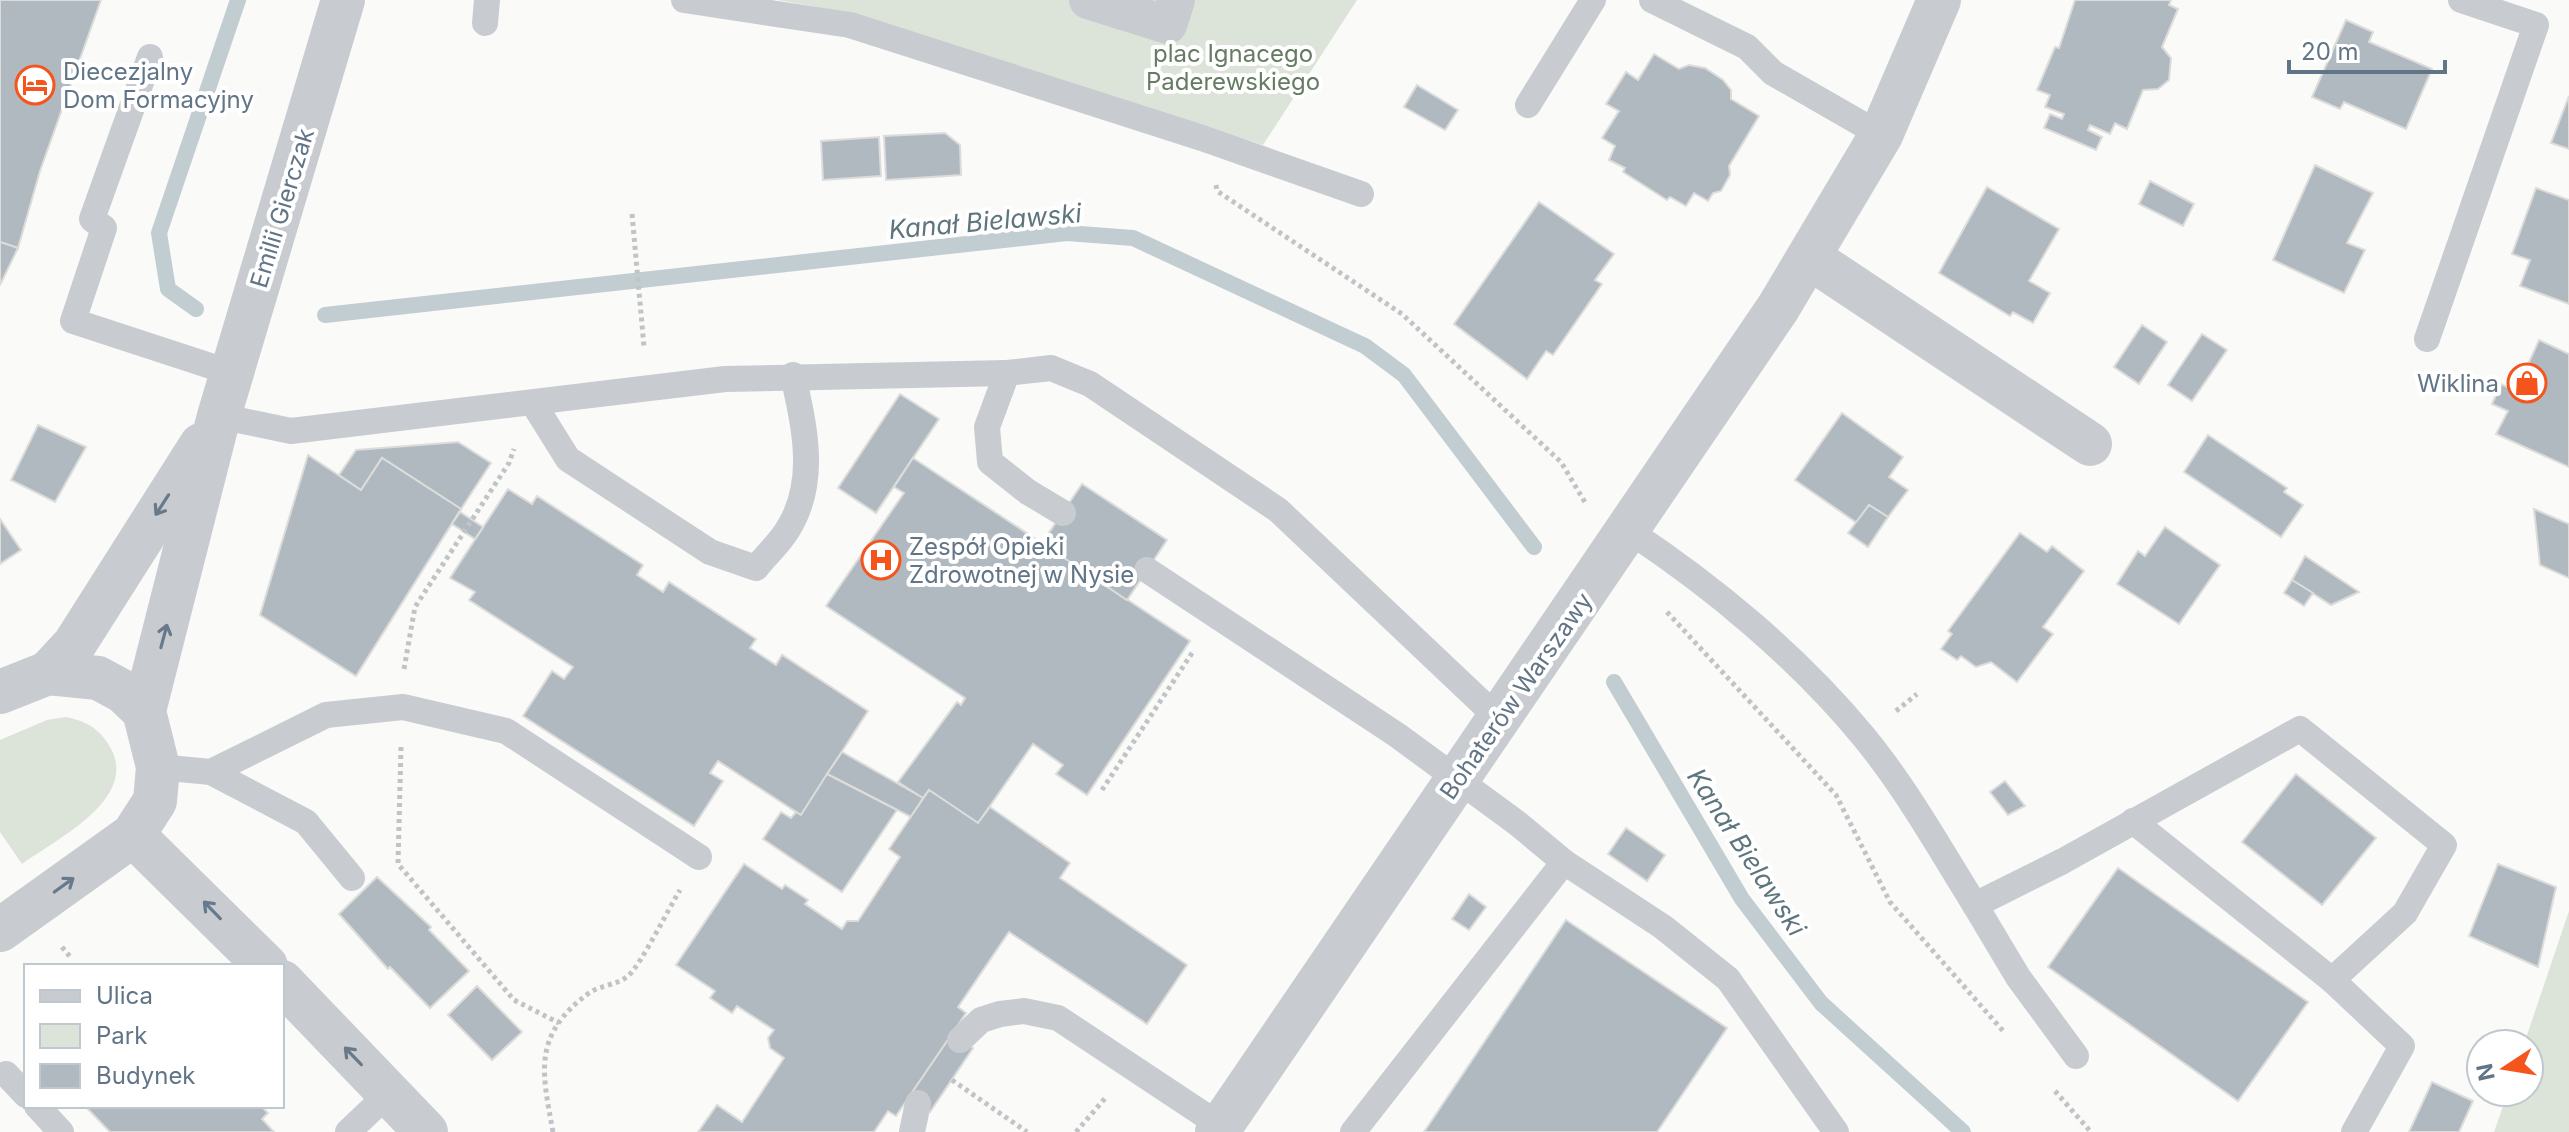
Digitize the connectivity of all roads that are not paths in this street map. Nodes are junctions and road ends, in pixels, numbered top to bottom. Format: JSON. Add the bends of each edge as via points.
{"nodes":[{"id":1,"x":343,"y":0,"type":"edge"},
{"id":2,"x":684,"y":0,"type":"edge"},
{"id":3,"x":1088,"y":0,"type":"edge"},
{"id":4,"x":1176,"y":0,"type":"edge"},
{"id":5,"x":1593,"y":0,"type":"edge"},
{"id":6,"x":1652,"y":0,"type":"edge"},
{"id":7,"x":1939,"y":0,"type":"edge"},
{"id":8,"x":2461,"y":0,"type":"edge"},
{"id":9,"x":150,"y":57,"type":"dead end"},
{"id":10,"x":1528,"y":105,"type":"dead end"},
{"id":11,"x":1881,"y":135,"type":"junction"},
{"id":12,"x":1361,"y":194,"type":"dead end"},
{"id":13,"x":1810,"y":258,"type":"junction"},
{"id":14,"x":2427,"y":339,"type":"dead end"},
{"id":15,"x":237,"y":355,"type":"junction"},
{"id":16,"x":1007,"y":373,"type":"junction"},
{"id":17,"x":793,"y":375,"type":"junction"},
{"id":18,"x":533,"y":403,"type":"junction"},
{"id":19,"x":219,"y":416,"type":"junction"},
{"id":20,"x":2090,"y":444,"type":"dead end"},
{"id":21,"x":1063,"y":513,"type":"dead end"},
{"id":22,"x":1629,"y":531,"type":"junction"},
{"id":23,"x":1147,"y":570,"type":"dead end"},
{"id":24,"x":48,"y":673,"type":"junction"},
{"id":25,"x":0,"y":692,"type":"edge"},
{"id":26,"x":144,"y":711,"type":"junction"},
{"id":27,"x":1499,"y":719,"type":"junction"},
{"id":28,"x":158,"y":767,"type":"junction"},
{"id":29,"x":211,"y":772,"type":"junction"},
{"id":30,"x":1459,"y":780,"type":"junction"},
{"id":31,"x":2133,"y":821,"type":"junction"},
{"id":32,"x":133,"y":835,"type":"junction"},
{"id":33,"x":699,"y":857,"type":"road end"},
{"id":34,"x":1564,"y":862,"type":"junction"},
{"id":35,"x":352,"y":878,"type":"dead end"},
{"id":36,"x":1975,"y":905,"type":"junction"},
{"id":37,"x":0,"y":930,"type":"edge"},
{"id":38,"x":264,"y":964,"type":"edge"},
{"id":39,"x":2332,"y":980,"type":"junction"},
{"id":40,"x":284,"y":984,"type":"edge"},
{"id":41,"x":960,"y":1040,"type":"dead end"},
{"id":42,"x":2076,"y":1056,"type":"dead end"},
{"id":43,"x":6,"y":1074,"type":"dead end"},
{"id":44,"x":24,"y":1093,"type":"edge"},
{"id":45,"x":389,"y":1093,"type":"junction"},
{"id":46,"x":918,"y":1103,"type":"dead end"},
{"id":47,"x":39,"y":1108,"type":"edge"},
{"id":48,"x":1219,"y":1129,"type":"edge"},
{"id":49,"x":61,"y":1132,"type":"edge"},
{"id":50,"x":348,"y":1132,"type":"edge"},
{"id":51,"x":426,"y":1132,"type":"edge"},
{"id":52,"x":912,"y":1132,"type":"edge"},
{"id":53,"x":1353,"y":1132,"type":"edge"},
{"id":54,"x":1836,"y":1132,"type":"edge"},
{"id":55,"x":2354,"y":1132,"type":"edge"}],
"edges":[{"from":1,"to":15,"type":"street","name":"Emilii Gierczak"},
{"from":2,"to":12,"type":"lane","via":[[850,25]]},
{"from":3,"to":4,"type":"street","via":[[1168,25]]},
{"from":5,"to":10,"type":"lane"},
{"from":6,"to":11,"type":"lane","via":[[1747,47],[1773,73]]},
{"from":7,"to":11,"type":"street","name":"Bohaterów Warszawy"},
{"from":8,"to":14,"type":"lane","via":[[2536,25]]},
{"from":9,"to":15,"type":"lane","via":[[92,219],[104,228],[73,321]]},
{"from":11,"to":13,"type":"street","name":"Bohaterów Warszawy"},
{"from":13,"to":20,"type":"street"},
{"from":13,"to":22,"type":"street","name":"Bohaterów Warszawy"},
{"from":15,"to":19,"type":"street","name":"Emilii Gierczak"},
{"from":16,"to":17,"type":"lane"},
{"from":16,"to":21,"type":"lane","via":[[987,427],[990,462]]},
{"from":16,"to":27,"type":"lane","via":[[1051,368],[1090,384],[1278,510]]},
{"from":17,"to":18,"type":"lane"},
{"from":17,"to":18,"type":"lane","via":[[808,471],[789,528],[756,568],[710,552],[568,459]]},
{"from":18,"to":19,"type":"lane","via":[[291,431]]},
{"from":19,"to":24,"type":"street","name":"Emilii Gierczak","one_way":true,"via":[[74,645]]},
{"from":26,"to":19,"type":"street","name":"Emilii Gierczak","one_way":true},
{"from":22,"to":27,"type":"street","name":"Bohaterów Warszawy"},
{"from":22,"to":36,"type":"lane","via":[[1784,653],[1864,737]]},
{"from":23,"to":30,"type":"lane"},
{"from":24,"to":25,"type":"street"},
{"from":24,"to":26,"type":"street","via":[[98,678]]},
{"from":26,"to":28,"type":"street"},
{"from":27,"to":30,"type":"street","name":"Bohaterów Warszawy"},
{"from":28,"to":29,"type":"lane"},
{"from":28,"to":32,"type":"street","via":[[155,801]]},
{"from":29,"to":33,"type":"lane","via":[[326,715],[403,707],[506,731]]},
{"from":29,"to":35,"type":"lane","via":[[306,822]]},
{"from":30,"to":34,"type":"lane"},
{"from":30,"to":48,"type":"street","name":"Bohaterów Warszawy"},
{"from":31,"to":36,"type":"lane"},
{"from":31,"to":39,"type":"lane"},
{"from":31,"to":39,"type":"lane","via":[[2300,729],[2444,845],[2405,913]]},
{"from":37,"to":32,"type":"street","one_way":true},
{"from":38,"to":32,"type":"street","one_way":true},
{"from":34,"to":53,"type":"lane"},
{"from":34,"to":54,"type":"lane","via":[[1663,927],[1728,979]]},
{"from":36,"to":42,"type":"lane","via":[[2018,977]]},
{"from":39,"to":55,"type":"lane","via":[[2402,1046]]},
{"from":45,"to":40,"type":"street","one_way":true},
{"from":41,"to":48,"type":"lane","via":[[981,1020],[1000,1014],[1024,1011],[1058,1018]]},
{"from":43,"to":44,"type":"lane"},
{"from":45,"to":50,"type":"lane"},
{"from":45,"to":51,"type":"street"},
{"from":46,"to":52,"type":"lane"},
{"from":47,"to":49,"type":"lane"}]}
